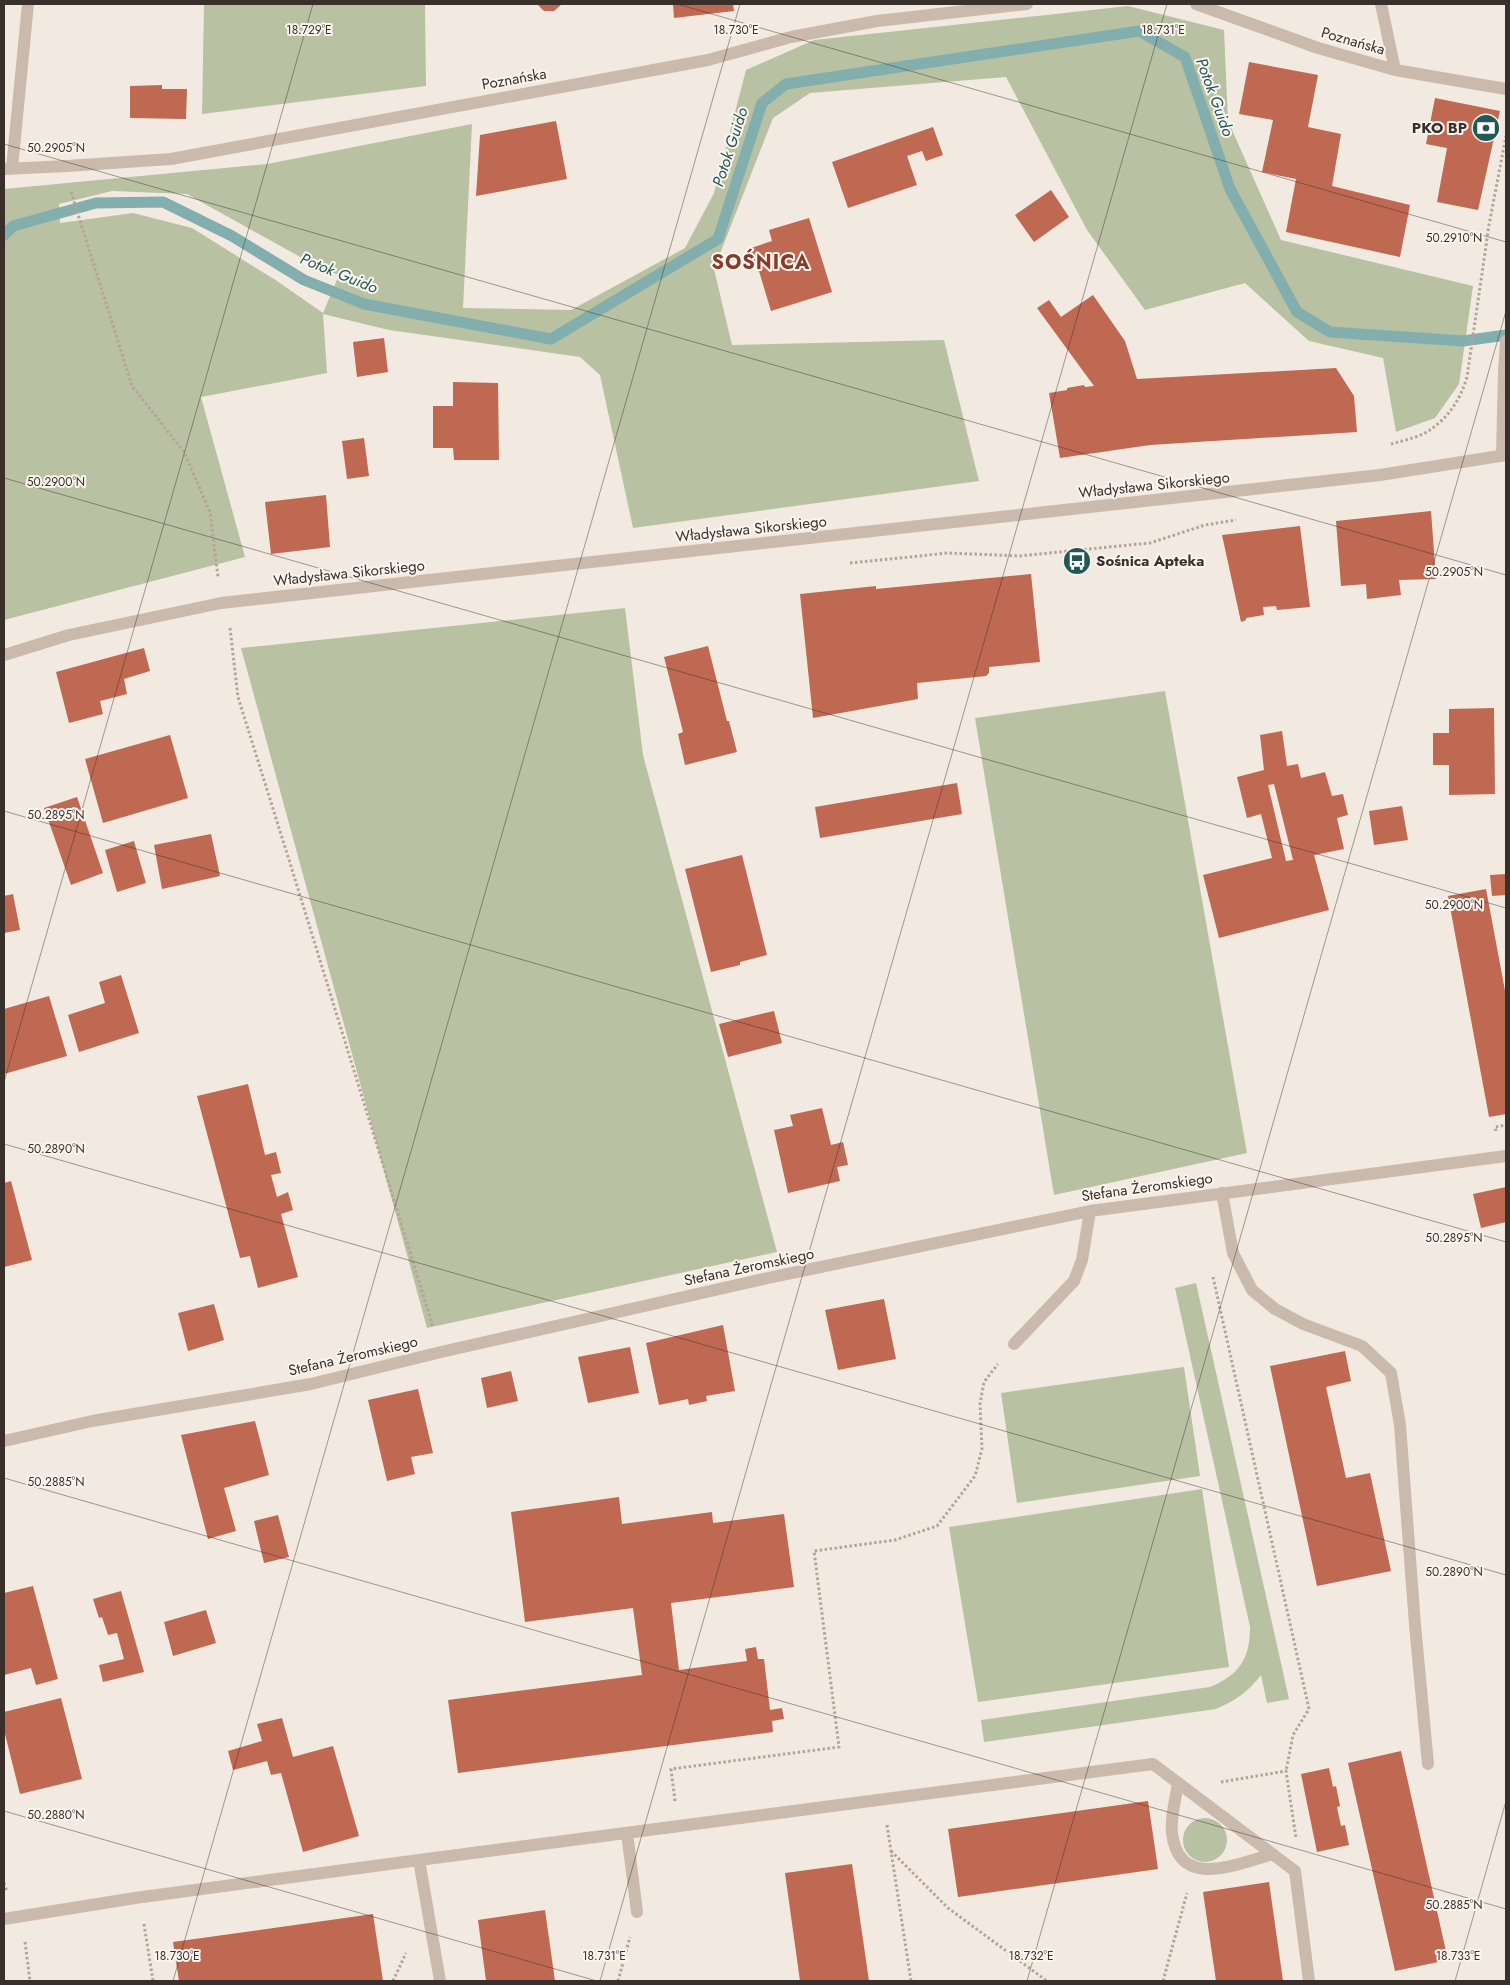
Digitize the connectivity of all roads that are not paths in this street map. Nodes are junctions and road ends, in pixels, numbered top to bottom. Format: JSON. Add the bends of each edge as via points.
{"nodes":[{"id":1,"x":28,"y":4,"type":"edge"},
{"id":2,"x":1027,"y":4,"type":"edge"},
{"id":3,"x":1196,"y":4,"type":"edge"},
{"id":4,"x":1381,"y":4,"type":"edge"},
{"id":5,"x":1395,"y":70,"type":"junction"},
{"id":6,"x":1506,"y":89,"type":"edge"},
{"id":7,"x":8,"y":168,"type":"edge"},
{"id":8,"x":1506,"y":341,"type":"edge"},
{"id":9,"x":1504,"y":456,"type":"edge"},
{"id":10,"x":4,"y":655,"type":"edge"},
{"id":11,"x":1506,"y":1156,"type":"edge"},
{"id":12,"x":1222,"y":1193,"type":"junction"},
{"id":13,"x":1090,"y":1211,"type":"junction"},
{"id":14,"x":1014,"y":1344,"type":"road end"},
{"id":15,"x":4,"y":1441,"type":"edge"},
{"id":16,"x":1428,"y":1764,"type":"dead end"},
{"id":17,"x":1182,"y":1786,"type":"junction"},
{"id":18,"x":627,"y":1832,"type":"junction"},
{"id":19,"x":1273,"y":1854,"type":"junction"},
{"id":20,"x":419,"y":1860,"type":"junction"},
{"id":21,"x":637,"y":1912,"type":"road end"},
{"id":22,"x":4,"y":1918,"type":"edge"},
{"id":23,"x":440,"y":1981,"type":"edge"},
{"id":24,"x":1309,"y":1981,"type":"edge"}],
"edges":[{"from":1,"to":7,"type":"street"},
{"from":2,"to":7,"type":"street","name":"Poznańska","via":[[877,21],[791,37],[708,60],[171,159]]},
{"from":3,"to":5,"type":"street","name":"Poznańska","via":[[1318,48]]},
{"from":4,"to":5,"type":"street"},
{"from":5,"to":6,"type":"street","name":"Poznańska"},
{"from":8,"to":9,"type":"street"},
{"from":9,"to":10,"type":"street","name":"Władysława Sikorskiego","via":[[1380,475],[221,603],[69,635]]},
{"from":11,"to":12,"type":"street","name":"Stefana Żeromskiego"},
{"from":12,"to":13,"type":"street","name":"Stefana Żeromskiego"},
{"from":12,"to":16,"type":"street","via":[[1233,1254],[1252,1290],[1275,1309],[1303,1324],[1362,1346],[1391,1373],[1400,1425]]},
{"from":13,"to":14,"type":"street","via":[[1082,1260],[1074,1281]]},
{"from":13,"to":15,"type":"street","name":"Stefana Żeromskiego","via":[[768,1278],[311,1384],[92,1421]]},
{"from":17,"to":18,"type":"street","via":[[1153,1764]]},
{"from":17,"to":19,"type":"street"},
{"from":17,"to":19,"type":"street","via":[[1172,1831],[1177,1854],[1194,1868],[1216,1869]]},
{"from":18,"to":20,"type":"street"},
{"from":18,"to":21,"type":"street"},
{"from":19,"to":24,"type":"street","via":[[1295,1871]]},
{"from":20,"to":22,"type":"street"},
{"from":20,"to":23,"type":"street"}]}
